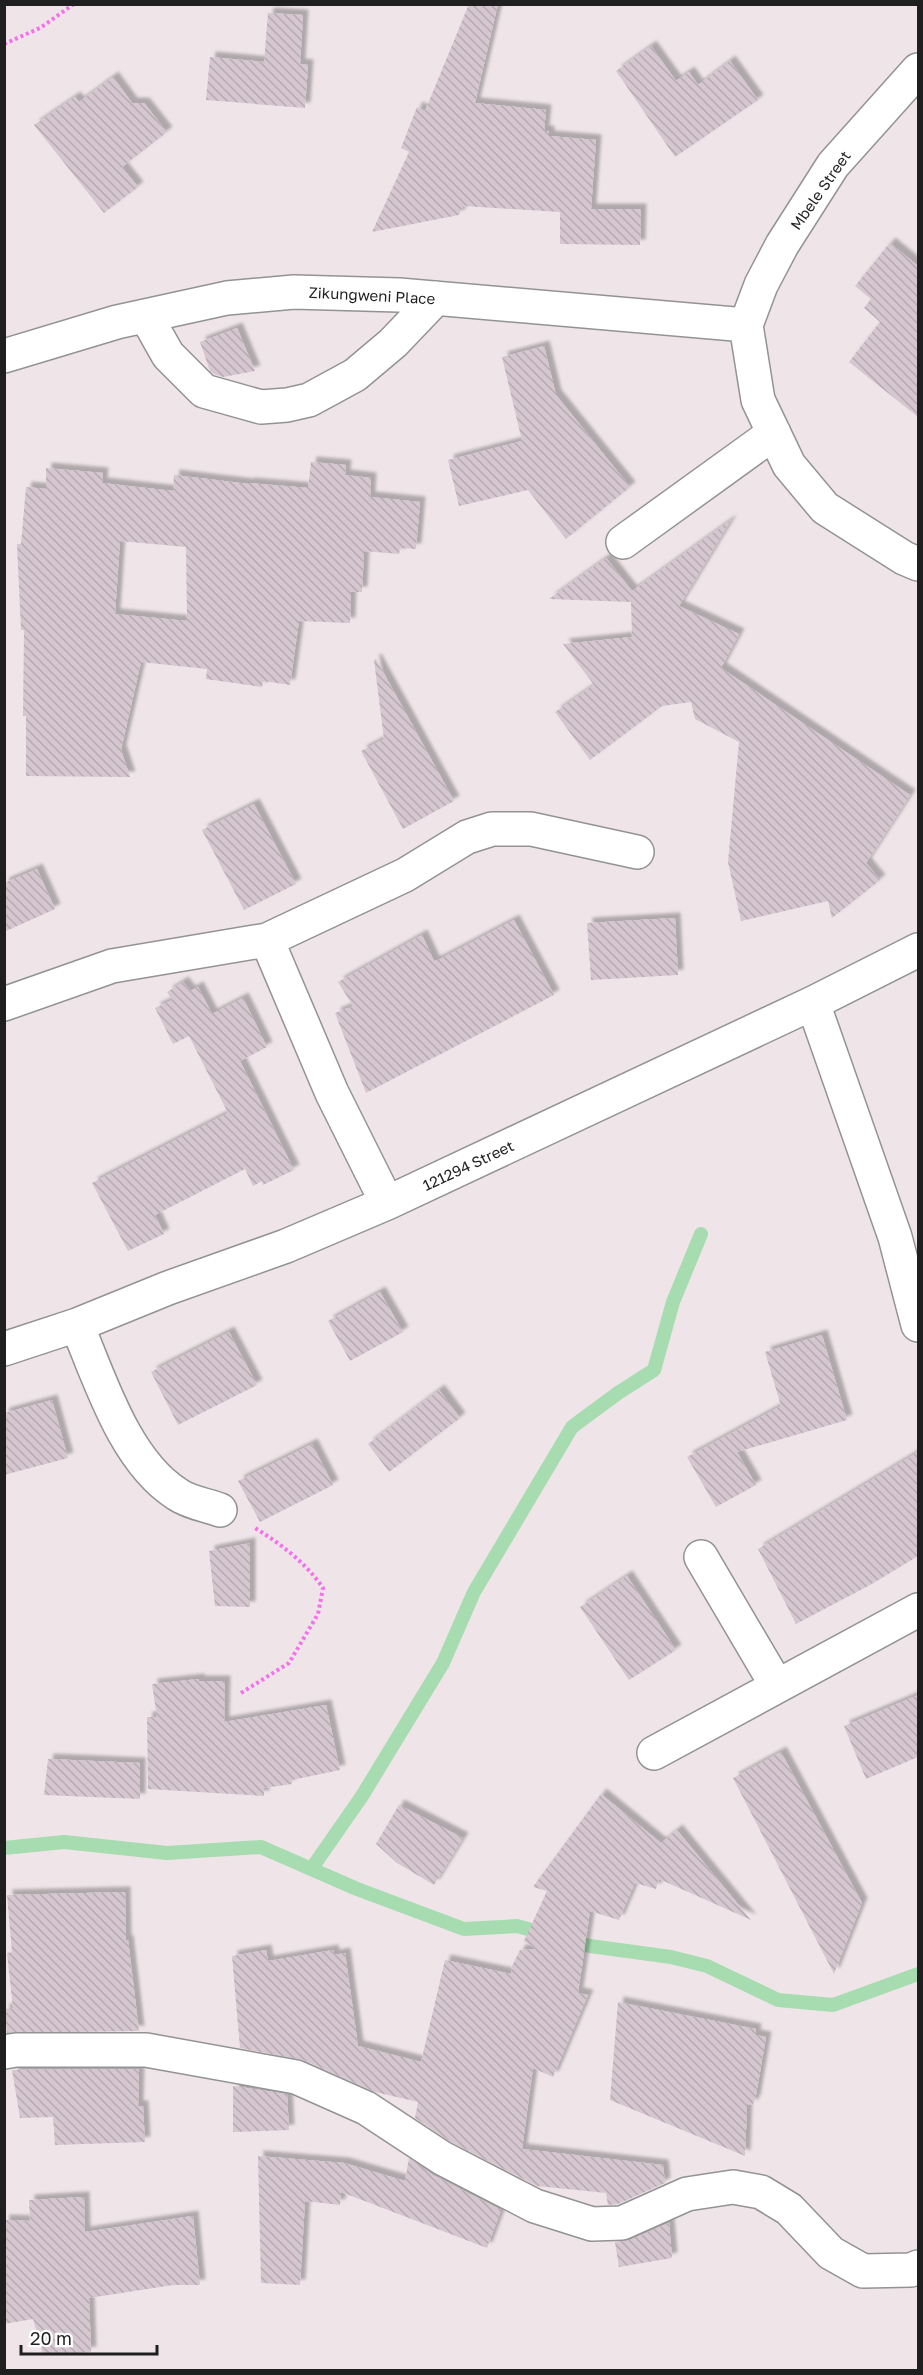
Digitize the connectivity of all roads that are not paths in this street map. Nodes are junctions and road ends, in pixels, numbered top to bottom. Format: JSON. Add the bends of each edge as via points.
{"nodes":[{"id":1,"x":918,"y":70,"type":"edge"},
{"id":2,"x":436,"y":298,"type":"junction"},
{"id":3,"x":146,"y":316,"type":"junction"},
{"id":4,"x":746,"y":325,"type":"junction"},
{"id":5,"x":4,"y":356,"type":"edge"},
{"id":6,"x":774,"y":433,"type":"junction"},
{"id":7,"x":623,"y":542,"type":"dead end"},
{"id":8,"x":918,"y":564,"type":"edge"},
{"id":9,"x":637,"y":852,"type":"dead end"},
{"id":10,"x":267,"y":940,"type":"junction"},
{"id":11,"x":918,"y":950,"type":"edge"},
{"id":12,"x":4,"y":1004,"type":"edge"},
{"id":13,"x":813,"y":1004,"type":"junction"},
{"id":14,"x":387,"y":1203,"type":"junction"},
{"id":15,"x":913,"y":1281,"type":"edge"},
{"id":16,"x":77,"y":1325,"type":"junction"},
{"id":17,"x":918,"y":1325,"type":"edge"},
{"id":18,"x":4,"y":1349,"type":"edge"},
{"id":19,"x":220,"y":1510,"type":"road end"},
{"id":20,"x":701,"y":1557,"type":"dead end"},
{"id":21,"x":918,"y":1610,"type":"edge"},
{"id":22,"x":777,"y":1686,"type":"junction"},
{"id":23,"x":654,"y":1753,"type":"dead end"},
{"id":24,"x":4,"y":2052,"type":"edge"},
{"id":25,"x":918,"y":2267,"type":"edge"}],
"edges":[{"from":1,"to":4,"type":"street","name":"Mbele Street","via":[[833,165],[782,245]]},
{"from":2,"to":3,"type":"street","name":"Zikungweni Place","via":[[294,292],[227,298]]},
{"from":2,"to":3,"type":"street","via":[[355,375],[309,400],[287,405],[261,406],[204,391],[168,355]]},
{"from":2,"to":4,"type":"street","name":"Zikungweni Place"},
{"from":3,"to":5,"type":"street","name":"Zikungweni Place"},
{"from":4,"to":6,"type":"street","via":[[758,400]]},
{"from":6,"to":7,"type":"street"},
{"from":6,"to":8,"type":"street","via":[[789,465],[825,508]]},
{"from":9,"to":10,"type":"street","via":[[531,829],[492,829],[467,837],[405,875]]},
{"from":10,"to":12,"type":"street","via":[[111,966]]},
{"from":10,"to":14,"type":"street","via":[[332,1093]]},
{"from":11,"to":13,"type":"street","name":"121294 Street"},
{"from":13,"to":14,"type":"street","name":"121294 Street"},
{"from":13,"to":15,"type":"street"},
{"from":14,"to":16,"type":"street","name":"121294 Street","via":[[286,1246]]},
{"from":15,"to":17,"type":"street"},
{"from":16,"to":18,"type":"street","name":"121294 Street"},
{"from":16,"to":19,"type":"street","via":[[120,1423],[138,1454],[157,1478],[178,1495]]},
{"from":20,"to":22,"type":"street"},
{"from":21,"to":22,"type":"street"},
{"from":22,"to":23,"type":"street"},
{"from":24,"to":25,"type":"street","via":[[146,2050],[296,2077],[366,2108],[442,2158],[535,2206],[592,2224],[621,2223],[687,2194],[733,2187],[760,2192],[789,2209],[831,2253],[863,2271]]}]}
